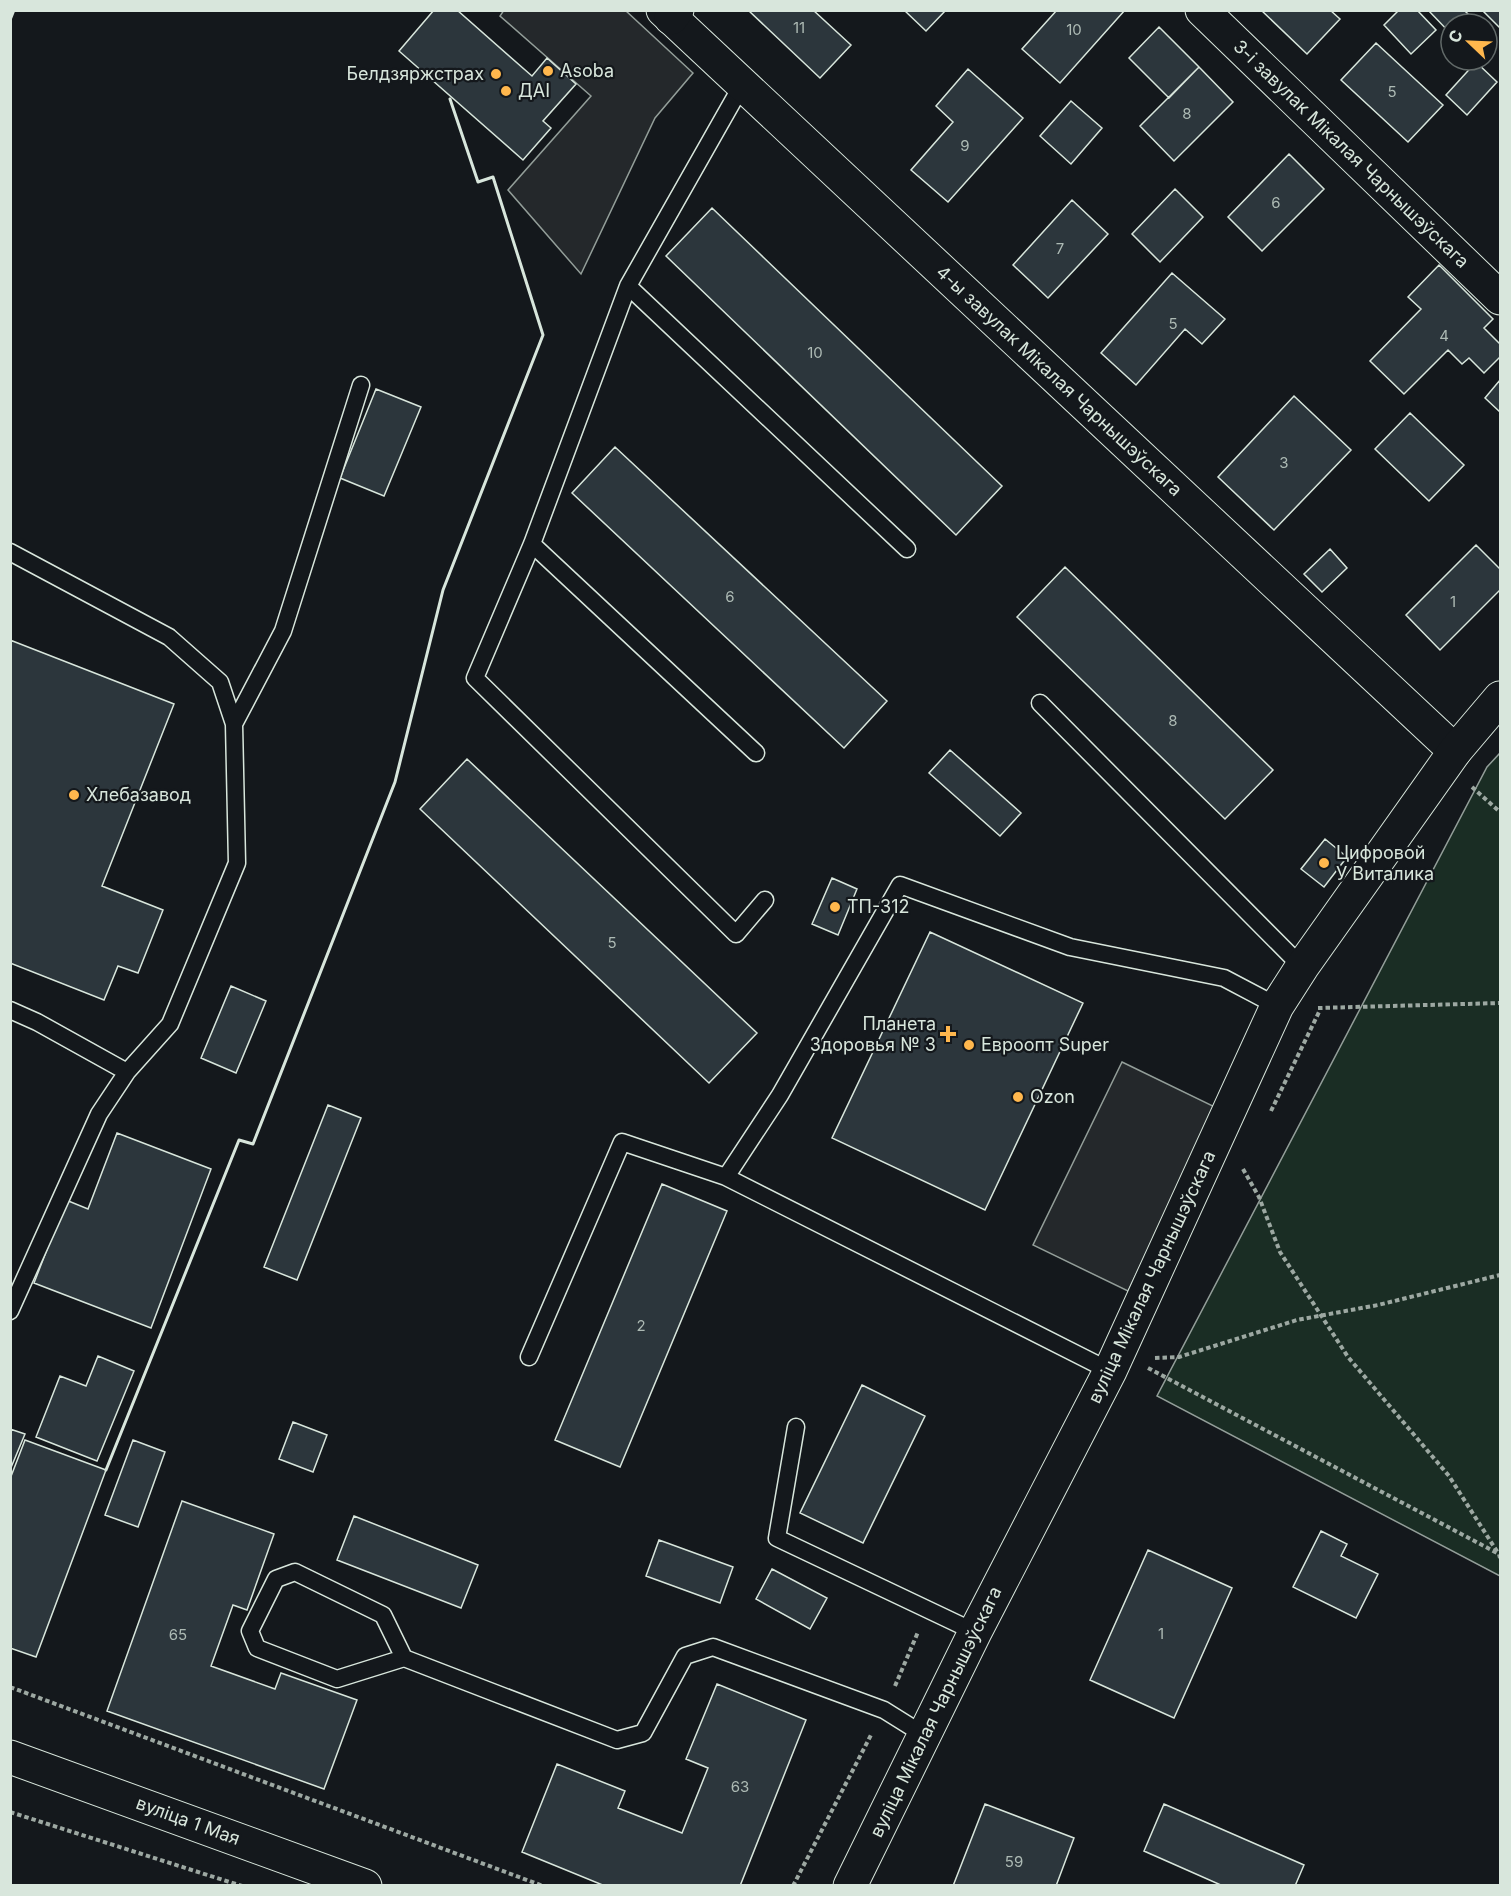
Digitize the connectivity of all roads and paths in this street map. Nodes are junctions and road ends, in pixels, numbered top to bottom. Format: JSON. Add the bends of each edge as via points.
{"nodes":[{"id":1,"x":1202,"y":10,"type":"edge"},
{"id":2,"x":670,"y":13,"type":"edge"},
{"id":3,"x":742,"y":85,"type":"junction"},
{"id":4,"x":628,"y":286,"type":"junction"},
{"id":5,"x":1500,"y":298,"type":"edge"},
{"id":6,"x":361,"y":385,"type":"dead end"},
{"id":7,"x":532,"y":544,"type":"junction"},
{"id":8,"x":907,"y":549,"type":"dead end"},
{"id":9,"x":10,"y":552,"type":"edge"},
{"id":10,"x":1500,"y":698,"type":"edge"},
{"id":11,"x":1040,"y":703,"type":"dead end"},
{"id":12,"x":234,"y":724,"type":"junction"},
{"id":13,"x":756,"y":753,"type":"dead end"},
{"id":14,"x":1460,"y":766,"type":"junction"},
{"id":15,"x":1500,"y":812,"type":"edge"},
{"id":16,"x":765,"y":900,"type":"dead end"},
{"id":17,"x":1302,"y":967,"type":"junction"},
{"id":18,"x":1327,"y":998,"type":"dead end"},
{"id":19,"x":1500,"y":1003,"type":"edge"},
{"id":20,"x":1277,"y":1006,"type":"junction"},
{"id":21,"x":1321,"y":1008,"type":"junction"},
{"id":22,"x":10,"y":1011,"type":"edge"},
{"id":23,"x":127,"y":1072,"type":"junction"},
{"id":24,"x":1269,"y":1115,"type":"dead end"},
{"id":25,"x":1248,"y":1158,"type":"dead end"},
{"id":26,"x":1243,"y":1169,"type":"junction"},
{"id":27,"x":726,"y":1177,"type":"junction"},
{"id":28,"x":1238,"y":1179,"type":"dead end"},
{"id":29,"x":1500,"y":1275,"type":"edge"},
{"id":30,"x":10,"y":1311,"type":"edge"},
{"id":31,"x":1321,"y":1315,"type":"junction"},
{"id":32,"x":1157,"y":1347,"type":"dead end"},
{"id":33,"x":529,"y":1357,"type":"dead end"},
{"id":34,"x":1152,"y":1358,"type":"junction"},
{"id":35,"x":1110,"y":1371,"type":"junction"},
{"id":36,"x":796,"y":1427,"type":"dead end"},
{"id":37,"x":1500,"y":1556,"type":"edge"},
{"id":38,"x":928,"y":1610,"type":"junction"},
{"id":39,"x":975,"y":1632,"type":"junction"},
{"id":40,"x":404,"y":1658,"type":"junction"},
{"id":41,"x":10,"y":1687,"type":"edge"},
{"id":42,"x":884,"y":1710,"type":"junction"},
{"id":43,"x":924,"y":1735,"type":"junction"},
{"id":44,"x":10,"y":1758,"type":"edge"},
{"id":45,"x":10,"y":1812,"type":"edge"},
{"id":46,"x":242,"y":1886,"type":"edge"},
{"id":47,"x":365,"y":1886,"type":"edge"},
{"id":48,"x":543,"y":1886,"type":"edge"},
{"id":49,"x":793,"y":1886,"type":"edge"},
{"id":50,"x":850,"y":1886,"type":"edge"}],
"edges":[{"from":1,"to":5,"type":"street","name":"3-і завулак Мікалая Чарнышэўскага"},
{"from":2,"to":3,"type":"street","name":"4-ы завулак Мікалая Чарнышэўскага"},
{"from":3,"to":4,"type":"lane"},
{"from":3,"to":14,"type":"street","name":"4-ы завулак Мікалая Чарнышэўскага"},
{"from":4,"to":7,"type":"lane"},
{"from":4,"to":8,"type":"lane"},
{"from":6,"to":12,"type":"lane","via":[[283,631]]},
{"from":7,"to":13,"type":"lane"},
{"from":7,"to":16,"type":"lane","via":[[475,678],[736,934]]},
{"from":9,"to":12,"type":"lane","via":[[169,638],[220,682]]},
{"from":10,"to":14,"type":"street","name":"вуліца Мікалая Чарнышэўскага"},
{"from":11,"to":17,"type":"lane"},
{"from":12,"to":23,"type":"lane","via":[[237,863],[170,1024]]},
{"from":14,"to":15,"type":"path"},
{"from":14,"to":17,"type":"street","name":"вуліца Мікалая Чарнышэўскага"},
{"from":17,"to":20,"type":"street","name":"вуліца Мікалая Чарнышэўскага"},
{"from":18,"to":21,"type":"path"},
{"from":19,"to":21,"type":"path"},
{"from":20,"to":21,"type":"path"},
{"from":20,"to":27,"type":"lane","via":[[1224,978],[1070,947],[900,885],[780,1095]]},
{"from":20,"to":35,"type":"street","name":"вуліца Мікалая Чарнышэўскага"},
{"from":21,"to":24,"type":"path"},
{"from":22,"to":23,"type":"lane"},
{"from":23,"to":30,"type":"lane","via":[[99,1114]]},
{"from":25,"to":26,"type":"path"},
{"from":26,"to":28,"type":"path"},
{"from":26,"to":31,"type":"path","via":[[1259,1197],[1280,1252]]},
{"from":27,"to":33,"type":"lane","via":[[621,1142]]},
{"from":27,"to":35,"type":"lane"},
{"from":29,"to":31,"type":"path"},
{"from":31,"to":34,"type":"path","via":[[1261,1329],[1179,1357]]},
{"from":31,"to":37,"type":"path","via":[[1348,1357],[1449,1476]]},
{"from":32,"to":34,"type":"path"},
{"from":34,"to":37,"type":"path","via":[[1147,1368]]},
{"from":35,"to":39,"type":"street","name":"вуліца Мікалая Чарнышэўскага"},
{"from":36,"to":38,"type":"lane","via":[[777,1538]]},
{"from":38,"to":39,"type":"lane"},
{"from":38,"to":42,"type":"path"},
{"from":39,"to":43,"type":"street","name":"вуліца Мікалая Чарнышэўскага"},
{"from":40,"to":40,"type":"lane","via":[[383,1615],[295,1572],[276,1579],[250,1631],[257,1648],[337,1679]]},
{"from":40,"to":42,"type":"lane","via":[[617,1740],[643,1733],[685,1656],[713,1647]]},
{"from":41,"to":48,"type":"path"},
{"from":42,"to":43,"type":"lane"},
{"from":42,"to":49,"type":"path"},
{"from":43,"to":50,"type":"street","name":"вуліца Мікалая Чарнышэўскага"},
{"from":44,"to":47,"type":"street","name":"вуліца 1 Мая"},
{"from":45,"to":46,"type":"path"}]}
